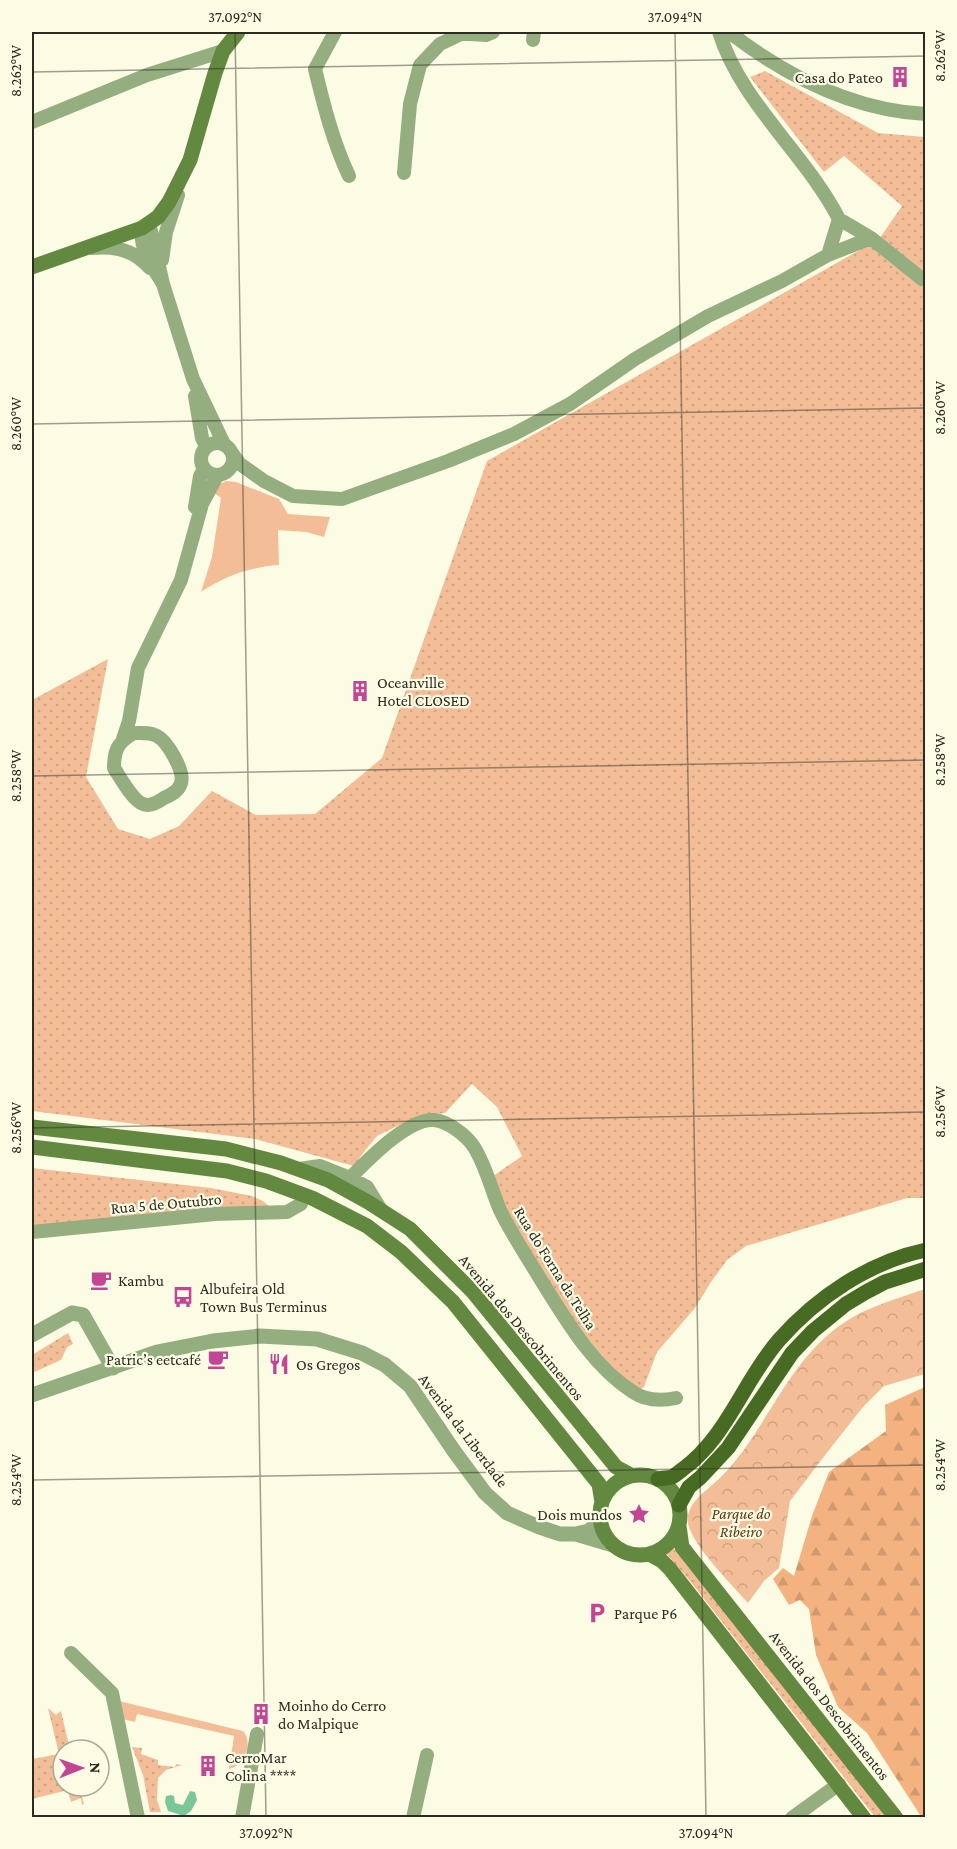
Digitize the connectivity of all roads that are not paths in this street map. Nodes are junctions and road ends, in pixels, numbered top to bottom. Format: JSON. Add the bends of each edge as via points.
{"nodes":[{"id":1,"x":238,"y":32,"type":"edge"},
{"id":2,"x":335,"y":32,"type":"edge"},
{"id":3,"x":493,"y":32,"type":"edge"},
{"id":4,"x":719,"y":32,"type":"edge"},
{"id":5,"x":729,"y":32,"type":"edge"},
{"id":6,"x":456,"y":33,"type":"edge"},
{"id":7,"x":223,"y":51,"type":"junction"},
{"id":8,"x":926,"y":114,"type":"edge"},
{"id":9,"x":32,"y":122,"type":"edge"},
{"id":10,"x":190,"y":160,"type":"junction"},
{"id":11,"x":404,"y":174,"type":"dead end"},
{"id":12,"x":349,"y":176,"type":"dead end"},
{"id":13,"x":839,"y":219,"type":"junction"},
{"id":14,"x":142,"y":228,"type":"junction"},
{"id":15,"x":871,"y":238,"type":"junction"},
{"id":16,"x":82,"y":249,"type":"junction"},
{"id":17,"x":828,"y":255,"type":"junction"},
{"id":18,"x":32,"y":267,"type":"edge"},
{"id":19,"x":922,"y":279,"type":"dead end"},
{"id":20,"x":163,"y":284,"type":"junction"},
{"id":21,"x":193,"y":379,"type":"junction"},
{"id":22,"x":206,"y":447,"type":"junction"},
{"id":23,"x":228,"y":449,"type":"junction"},
{"id":24,"x":204,"y":469,"type":"junction"},
{"id":25,"x":219,"y":475,"type":"junction"},
{"id":26,"x":264,"y":482,"type":"junction"},
{"id":27,"x":181,"y":580,"type":"junction"},
{"id":28,"x":132,"y":708,"type":"junction"},
{"id":29,"x":148,"y":733,"type":"junction"},
{"id":30,"x":123,"y":739,"type":"junction"},
{"id":31,"x":32,"y":1127,"type":"edge"},
{"id":32,"x":32,"y":1148,"type":"edge"},
{"id":33,"x":299,"y":1169,"type":"junction"},
{"id":34,"x":350,"y":1178,"type":"junction"},
{"id":35,"x":301,"y":1204,"type":"dead end"},
{"id":36,"x":382,"y":1211,"type":"junction"},
{"id":37,"x":32,"y":1232,"type":"edge"},
{"id":38,"x":926,"y":1250,"type":"edge"},
{"id":39,"x":926,"y":1269,"type":"edge"},
{"id":40,"x":32,"y":1335,"type":"edge"},
{"id":41,"x":113,"y":1368,"type":"junction"},
{"id":42,"x":32,"y":1395,"type":"edge"},
{"id":43,"x":676,"y":1398,"type":"dead end"},
{"id":44,"x":631,"y":1475,"type":"junction"},
{"id":45,"x":658,"y":1479,"type":"junction"},
{"id":46,"x":602,"y":1502,"type":"junction"},
{"id":47,"x":679,"y":1505,"type":"junction"},
{"id":48,"x":600,"y":1520,"type":"junction"},
{"id":49,"x":679,"y":1526,"type":"junction"},
{"id":50,"x":576,"y":1534,"type":"junction"},
{"id":51,"x":613,"y":1545,"type":"junction"},
{"id":52,"x":649,"y":1554,"type":"junction"},
{"id":53,"x":70,"y":1653,"type":"dead end"},
{"id":54,"x":257,"y":1734,"type":"dead end"},
{"id":55,"x":427,"y":1755,"type":"dead end"},
{"id":56,"x":839,"y":1784,"type":"junction"},
{"id":57,"x":135,"y":1815,"type":"edge"},
{"id":58,"x":242,"y":1818,"type":"edge"},
{"id":59,"x":413,"y":1818,"type":"edge"},
{"id":60,"x":792,"y":1818,"type":"edge"},
{"id":61,"x":864,"y":1818,"type":"edge"},
{"id":62,"x":896,"y":1818,"type":"edge"}],
"edges":[{"from":1,"to":7,"type":"main road"},
{"from":2,"to":12,"type":"street","via":[[315,69],[337,149]]},
{"from":3,"to":6,"type":"street"},
{"from":4,"to":13,"type":"street","via":[[742,83],[826,194]]},
{"from":5,"to":8,"type":"street","via":[[764,58],[825,91],[897,113]]},
{"from":6,"to":11,"type":"street","via":[[420,65],[410,104]]},
{"from":7,"to":9,"type":"street","via":[[147,75]]},
{"from":7,"to":10,"type":"main road"},
{"from":10,"to":14,"type":"main road","via":[[169,202]]},
{"from":10,"to":20,"type":"street","via":[[166,231]]},
{"from":13,"to":15,"type":"street"},
{"from":13,"to":17,"type":"street"},
{"from":14,"to":16,"type":"main road"},
{"from":14,"to":20,"type":"street","via":[[151,231]]},
{"from":15,"to":17,"type":"street"},
{"from":15,"to":19,"type":"street"},
{"from":16,"to":18,"type":"main road"},
{"from":16,"to":20,"type":"street","via":[[110,247],[130,251]]},
{"from":17,"to":26,"type":"street","via":[[635,358],[570,404],[514,434],[448,461],[342,499],[293,496]]},
{"from":20,"to":21,"type":"street"},
{"from":21,"to":22,"type":"street"},
{"from":21,"to":23,"type":"street"},
{"from":22,"to":23,"type":"street","via":[[214,443]]},
{"from":22,"to":24,"type":"street","via":[[201,455]]},
{"from":23,"to":25,"type":"street","via":[[233,459],[230,469]]},
{"from":23,"to":26,"type":"street"},
{"from":24,"to":25,"type":"street"},
{"from":24,"to":27,"type":"street"},
{"from":25,"to":26,"type":"street","via":[[235,473]]},
{"from":25,"to":27,"type":"street","via":[[202,504]]},
{"from":27,"to":28,"type":"street","via":[[138,668]]},
{"from":28,"to":29,"type":"street"},
{"from":28,"to":30,"type":"street"},
{"from":29,"to":30,"type":"street","via":[[134,733]]},
{"from":29,"to":30,"type":"street","via":[[165,742],[181,772],[182,783],[177,791],[155,804],[143,805],[136,800],[114,768],[116,747]]},
{"from":31,"to":33,"type":"main road","name":"Avenida dos Descobrimentos","via":[[226,1149]]},
{"from":32,"to":46,"type":"main road","via":[[227,1171],[312,1198],[367,1226],[401,1252],[453,1302],[599,1484]]},
{"from":33,"to":34,"type":"street","via":[[320,1166]]},
{"from":33,"to":36,"type":"main road","name":"Avenida dos Descobrimentos","via":[[328,1180]]},
{"from":34,"to":36,"type":"street","via":[[367,1187]]},
{"from":34,"to":43,"type":"street","name":"Rua do Forna da Telha","via":[[419,1121],[447,1124],[473,1146],[501,1211],[526,1255],[594,1357],[634,1393],[663,1401]]},
{"from":35,"to":37,"type":"street","name":"Rua 5 de Outubro","via":[[287,1212],[215,1214]]},
{"from":36,"to":44,"type":"main road","name":"Avenida dos Descobrimentos","via":[[410,1229],[473,1292],[616,1467]]},
{"from":38,"to":45,"type":"main road","via":[[878,1266],[817,1304],[778,1341],[703,1451],[673,1477]]},
{"from":39,"to":47,"type":"main road","via":[[866,1292],[813,1331],[792,1353],[728,1448],[689,1487]]},
{"from":40,"to":41,"type":"street","via":[[72,1313],[83,1315]]},
{"from":41,"to":42,"type":"street","name":"Avenida da Liberdade"},
{"from":41,"to":50,"type":"street","name":"Avenida da Liberdade","via":[[157,1352],[260,1336],[317,1340],[354,1350],[385,1365],[410,1386],[479,1485],[507,1513],[560,1534]]},
{"from":44,"to":45,"type":"main road"},
{"from":44,"to":46,"type":"main road","via":[[613,1485]]},
{"from":45,"to":47,"type":"main road","via":[[672,1490]]},
{"from":46,"to":48,"type":"main road"},
{"from":47,"to":49,"type":"main road"},
{"from":48,"to":50,"type":"street","via":[[589,1531]]},
{"from":48,"to":51,"type":"main road"},
{"from":49,"to":52,"type":"main road","via":[[667,1544]]},
{"from":49,"to":62,"type":"main road","name":"Avenida dos Descobrimentos","via":[[682,1547]]},
{"from":50,"to":51,"type":"street","name":"Avenida da Liberdade"},
{"from":51,"to":52,"type":"main road","via":[[624,1552]]},
{"from":52,"to":56,"type":"main road","via":[[670,1569]]},
{"from":53,"to":57,"type":"street","via":[[112,1693]]},
{"from":54,"to":58,"type":"street"},
{"from":55,"to":59,"type":"street"},
{"from":56,"to":60,"type":"street"},
{"from":56,"to":61,"type":"main road"}]}
